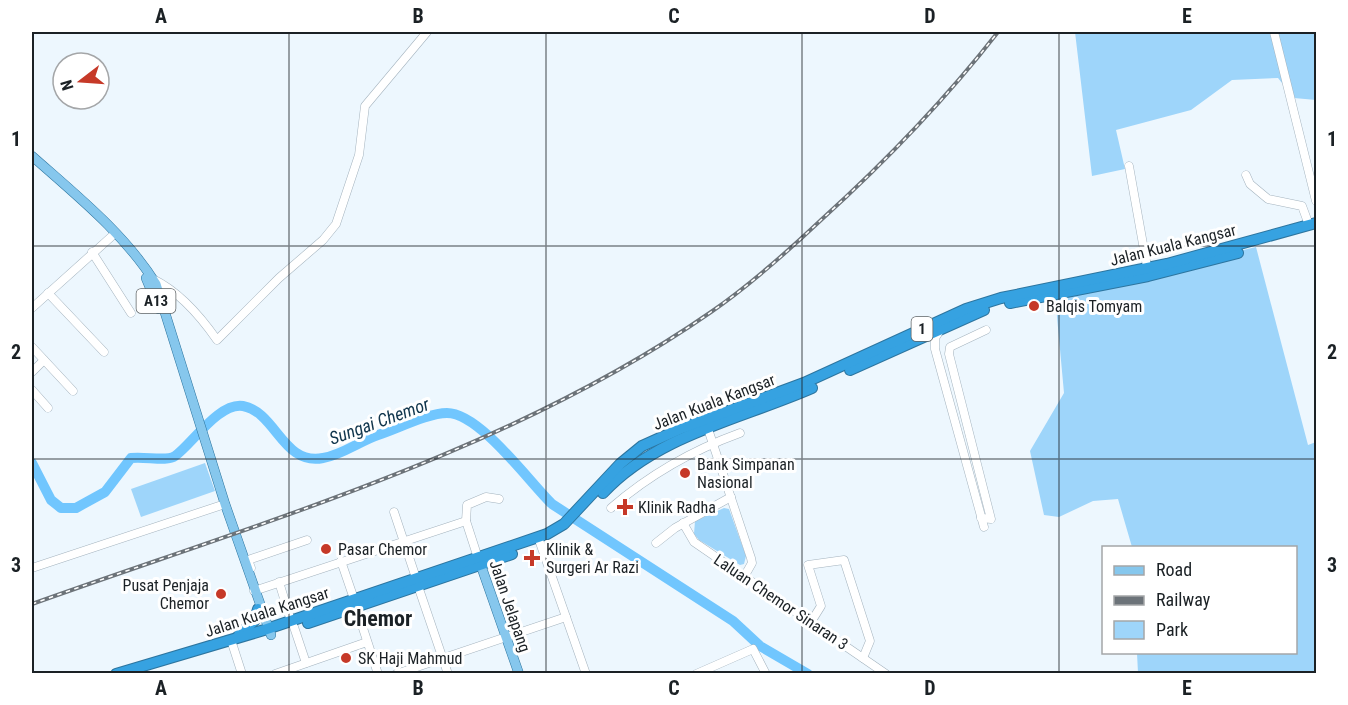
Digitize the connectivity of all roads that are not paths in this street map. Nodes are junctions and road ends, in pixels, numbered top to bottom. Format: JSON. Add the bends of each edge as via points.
{"nodes":[{"id":1,"x":427,"y":32,"type":"edge"},
{"id":2,"x":1274,"y":32,"type":"edge"},
{"id":3,"x":32,"y":156,"type":"edge"},
{"id":4,"x":32,"y":162,"type":"edge"},
{"id":5,"x":1129,"y":166,"type":"dead end"},
{"id":6,"x":1246,"y":175,"type":"dead end"},
{"id":7,"x":1317,"y":201,"type":"edge"},
{"id":8,"x":100,"y":219,"type":"junction"},
{"id":9,"x":1314,"y":226,"type":"edge"},
{"id":10,"x":111,"y":237,"type":"junction"},
{"id":11,"x":124,"y":243,"type":"junction"},
{"id":12,"x":92,"y":252,"type":"junction"},
{"id":13,"x":1148,"y":272,"type":"junction"},
{"id":14,"x":153,"y":279,"type":"junction"},
{"id":15,"x":48,"y":293,"type":"junction"},
{"id":16,"x":32,"y":308,"type":"edge"},
{"id":17,"x":131,"y":313,"type":"dead end"},
{"id":18,"x":942,"y":328,"type":"junction"},
{"id":19,"x":986,"y":330,"type":"dead end"},
{"id":20,"x":917,"y":339,"type":"junction"},
{"id":21,"x":32,"y":346,"type":"edge"},
{"id":22,"x":935,"y":348,"type":"junction"},
{"id":23,"x":104,"y":352,"type":"dead end"},
{"id":24,"x":44,"y":360,"type":"junction"},
{"id":25,"x":32,"y":372,"type":"edge"},
{"id":26,"x":184,"y":376,"type":"junction"},
{"id":27,"x":955,"y":377,"type":"junction"},
{"id":28,"x":944,"y":381,"type":"junction"},
{"id":29,"x":32,"y":390,"type":"edge"},
{"id":30,"x":73,"y":392,"type":"dead end"},
{"id":31,"x":48,"y":408,"type":"dead end"},
{"id":32,"x":729,"y":411,"type":"junction"},
{"id":33,"x":708,"y":429,"type":"junction"},
{"id":34,"x":740,"y":434,"type":"dead end"},
{"id":35,"x":649,"y":443,"type":"junction"},
{"id":36,"x":713,"y":443,"type":"junction"},
{"id":37,"x":731,"y":497,"type":"junction"},
{"id":38,"x":499,"y":499,"type":"dead end"},
{"id":39,"x":225,"y":504,"type":"junction"},
{"id":40,"x":612,"y":508,"type":"dead end"},
{"id":41,"x":583,"y":510,"type":"junction"},
{"id":42,"x":394,"y":512,"type":"dead end"},
{"id":43,"x":981,"y":518,"type":"junction"},
{"id":44,"x":466,"y":521,"type":"junction"},
{"id":45,"x":682,"y":524,"type":"junction"},
{"id":46,"x":984,"y":527,"type":"dead end"},
{"id":47,"x":307,"y":540,"type":"dead end"},
{"id":48,"x":540,"y":540,"type":"junction"},
{"id":49,"x":404,"y":541,"type":"junction"},
{"id":50,"x":656,"y":543,"type":"dead end"},
{"id":51,"x":341,"y":561,"type":"junction"},
{"id":52,"x":479,"y":563,"type":"junction"},
{"id":53,"x":32,"y":568,"type":"edge"},
{"id":54,"x":744,"y":577,"type":"junction"},
{"id":55,"x":279,"y":582,"type":"junction"},
{"id":56,"x":417,"y":582,"type":"junction"},
{"id":57,"x":256,"y":590,"type":"junction"},
{"id":58,"x":355,"y":603,"type":"junction"},
{"id":59,"x":258,"y":609,"type":"junction"},
{"id":60,"x":566,"y":617,"type":"junction"},
{"id":61,"x":811,"y":622,"type":"junction"},
{"id":62,"x":293,"y":624,"type":"junction"},
{"id":63,"x":268,"y":632,"type":"junction"},
{"id":64,"x":503,"y":638,"type":"junction"},
{"id":65,"x":233,"y":641,"type":"junction"},
{"id":66,"x":368,"y":642,"type":"junction"},
{"id":67,"x":442,"y":658,"type":"junction"},
{"id":68,"x":863,"y":658,"type":"junction"},
{"id":69,"x":306,"y":663,"type":"junction"},
{"id":70,"x":706,"y":671,"type":"edge"},
{"id":71,"x":116,"y":674,"type":"edge"},
{"id":72,"x":138,"y":674,"type":"edge"},
{"id":73,"x":242,"y":674,"type":"edge"},
{"id":74,"x":274,"y":674,"type":"edge"},
{"id":75,"x":378,"y":674,"type":"edge"},
{"id":76,"x":396,"y":674,"type":"edge"},
{"id":77,"x":448,"y":674,"type":"edge"},
{"id":78,"x":517,"y":674,"type":"edge"},
{"id":79,"x":586,"y":674,"type":"edge"},
{"id":80,"x":696,"y":674,"type":"edge"},
{"id":81,"x":766,"y":674,"type":"edge"},
{"id":82,"x":885,"y":674,"type":"edge"}],
"edges":[{"from":1,"to":14,"type":"street","via":[[365,106],[359,155],[336,224],[217,340],[183,302]]},
{"from":2,"to":7,"type":"street"},
{"from":3,"to":8,"type":"main road","number":"A13"},
{"from":4,"to":10,"type":"main road","number":"A13"},
{"from":5,"to":13,"type":"street"},
{"from":6,"to":9,"type":"street","via":[[1250,184],[1268,199],[1302,206]]},
{"from":8,"to":10,"type":"main road"},
{"from":8,"to":11,"type":"main road","number":"A13"},
{"from":9,"to":13,"type":"highway","name":"Jalan Kuala Kangsar","number":"1"},
{"from":10,"to":11,"type":"main road"},
{"from":10,"to":12,"type":"street"},
{"from":10,"to":26,"type":"main road","number":"A13","via":[[151,287]]},
{"from":11,"to":14,"type":"main road","number":"A13"},
{"from":12,"to":15,"type":"street"},
{"from":12,"to":17,"type":"street"},
{"from":13,"to":18,"type":"highway","name":"Jalan Kuala Kangsar","number":"1","via":[[1003,304]]},
{"from":13,"to":32,"type":"highway","name":"Jalan Kuala Kangsar","number":"1","via":[[977,305],[804,383]]},
{"from":14,"to":26,"type":"main road","number":"A13"},
{"from":15,"to":16,"type":"street"},
{"from":15,"to":23,"type":"street"},
{"from":18,"to":20,"type":"highway","name":"Jalan Kuala Kangsar","number":"1"},
{"from":18,"to":22,"type":"street","via":[[935,338]]},
{"from":19,"to":27,"type":"street","via":[[950,347]]},
{"from":20,"to":22,"type":"street"},
{"from":20,"to":33,"type":"highway","name":"Jalan Kuala Kangsar","number":"1","via":[[808,390]]},
{"from":21,"to":24,"type":"street"},
{"from":22,"to":28,"type":"street"},
{"from":24,"to":25,"type":"street"},
{"from":24,"to":30,"type":"street"},
{"from":26,"to":39,"type":"main road","number":"A13"},
{"from":27,"to":28,"type":"street"},
{"from":27,"to":43,"type":"street","via":[[992,519]]},
{"from":28,"to":43,"type":"street"},
{"from":29,"to":31,"type":"street"},
{"from":32,"to":33,"type":"highway"},
{"from":32,"to":35,"type":"highway","name":"Jalan Kuala Kangsar","number":"1"},
{"from":33,"to":35,"type":"highway","via":[[696,428]]},
{"from":33,"to":36,"type":"street"},
{"from":33,"to":41,"type":"highway","name":"Jalan Kuala Kangsar","number":"1","via":[[637,462]]},
{"from":34,"to":36,"type":"street"},
{"from":35,"to":41,"type":"highway","name":"Jalan Kuala Kangsar","number":"1","via":[[620,464]]},
{"from":36,"to":37,"type":"street"},
{"from":36,"to":40,"type":"street","via":[[643,483]]},
{"from":37,"to":45,"type":"street"},
{"from":37,"to":54,"type":"street","via":[[752,561]]},
{"from":38,"to":44,"type":"street","via":[[486,498],[467,505]]},
{"from":39,"to":53,"type":"street"},
{"from":39,"to":57,"type":"main road","number":"A13"},
{"from":41,"to":48,"type":"highway","name":"Jalan Kuala Kangsar","number":"1","via":[[566,526]]},
{"from":42,"to":49,"type":"street"},
{"from":43,"to":46,"type":"street"},
{"from":44,"to":49,"type":"street"},
{"from":44,"to":52,"type":"street"},
{"from":45,"to":50,"type":"street"},
{"from":45,"to":54,"type":"street","name":"Laluan Chemor Sinaran 3","via":[[694,542]]},
{"from":47,"to":57,"type":"street","via":[[248,560]]},
{"from":48,"to":52,"type":"highway","name":"Jalan Kuala Kangsar","number":"1"},
{"from":48,"to":60,"type":"street"},
{"from":49,"to":51,"type":"street"},
{"from":49,"to":56,"type":"street"},
{"from":51,"to":55,"type":"street"},
{"from":51,"to":58,"type":"street"},
{"from":52,"to":56,"type":"highway","name":"Jalan Kuala Kangsar","number":"1"},
{"from":52,"to":64,"type":"main road","name":"Jalan Jelapang"},
{"from":54,"to":61,"type":"street","name":"Laluan Chemor Sinaran 3"},
{"from":55,"to":57,"type":"street"},
{"from":55,"to":62,"type":"street"},
{"from":56,"to":58,"type":"highway","name":"Jalan Kuala Kangsar","number":"1"},
{"from":56,"to":67,"type":"street"},
{"from":57,"to":59,"type":"main road"},
{"from":57,"to":63,"type":"main road"},
{"from":58,"to":62,"type":"highway","name":"Jalan Kuala Kangsar","number":"1"},
{"from":58,"to":66,"type":"street"},
{"from":59,"to":63,"type":"main road"},
{"from":59,"to":65,"type":"highway","via":[[249,627]]},
{"from":60,"to":64,"type":"street"},
{"from":60,"to":79,"type":"street"},
{"from":61,"to":68,"type":"street","name":"Laluan Chemor Sinaran 3"},
{"from":61,"to":68,"type":"street","via":[[820,606],[808,565],[844,560],[870,641]]},
{"from":62,"to":63,"type":"highway","name":"Jalan Kuala Kangsar","number":"1"},
{"from":62,"to":69,"type":"street"},
{"from":63,"to":65,"type":"highway","name":"Jalan Kuala Kangsar","number":"1"},
{"from":64,"to":67,"type":"street"},
{"from":64,"to":78,"type":"main road","name":"Jalan Jelapang"},
{"from":65,"to":71,"type":"highway","name":"Jalan Kuala Kangsar","number":"1"},
{"from":65,"to":72,"type":"highway","name":"Jalan Kuala Kangsar","number":"1"},
{"from":65,"to":73,"type":"street"},
{"from":66,"to":69,"type":"street"},
{"from":66,"to":75,"type":"street"},
{"from":67,"to":76,"type":"street"},
{"from":67,"to":77,"type":"street"},
{"from":68,"to":82,"type":"street","name":"Laluan Chemor Sinaran 3"},
{"from":69,"to":74,"type":"street"},
{"from":70,"to":80,"type":"street"},
{"from":70,"to":81,"type":"street","via":[[753,650]]}]}
